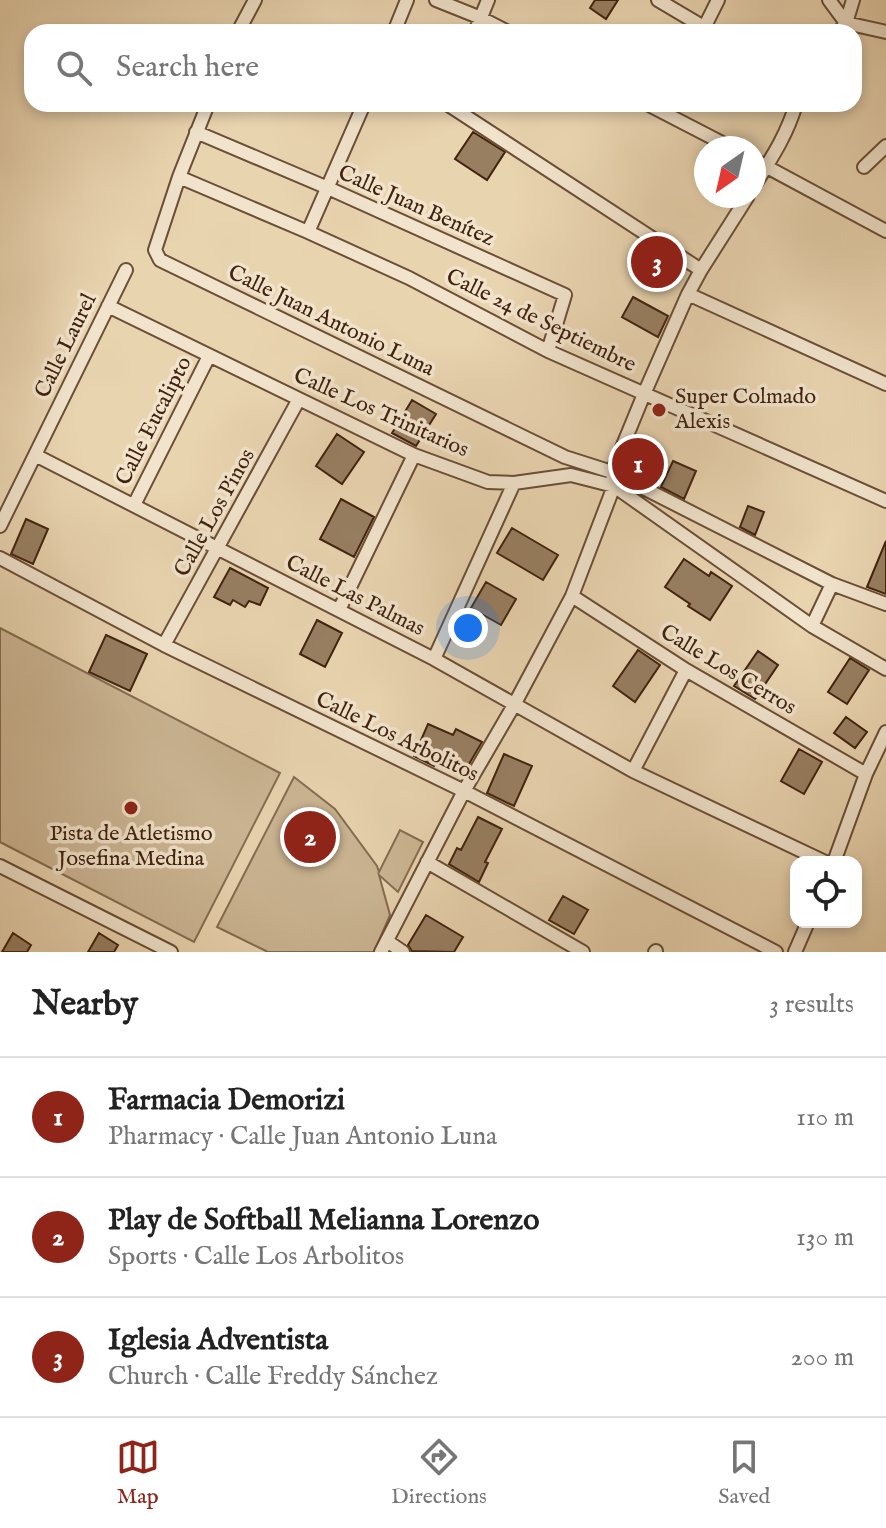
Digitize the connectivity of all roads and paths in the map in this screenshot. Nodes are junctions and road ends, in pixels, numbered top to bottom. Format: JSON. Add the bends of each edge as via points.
{"nodes":[{"id":1,"x":255,"y":0,"type":"edge"},
{"id":2,"x":407,"y":0,"type":"edge"},
{"id":3,"x":436,"y":0,"type":"edge"},
{"id":4,"x":488,"y":0,"type":"edge"},
{"id":5,"x":658,"y":0,"type":"edge"},
{"id":6,"x":718,"y":0,"type":"edge"},
{"id":7,"x":829,"y":0,"type":"edge"},
{"id":8,"x":853,"y":0,"type":"edge"},
{"id":9,"x":481,"y":18,"type":"junction"},
{"id":10,"x":242,"y":24,"type":"edge"},
{"id":11,"x":397,"y":24,"type":"edge"},
{"id":12,"x":478,"y":24,"type":"edge"},
{"id":13,"x":493,"y":24,"type":"edge"},
{"id":14,"x":698,"y":24,"type":"edge"},
{"id":15,"x":710,"y":24,"type":"edge"},
{"id":16,"x":840,"y":24,"type":"edge"},
{"id":17,"x":844,"y":24,"type":"edge"},
{"id":18,"x":862,"y":30,"type":"edge"},
{"id":19,"x":886,"y":32,"type":"edge"},
{"id":20,"x":205,"y":112,"type":"edge"},
{"id":21,"x":361,"y":112,"type":"edge"},
{"id":22,"x":459,"y":112,"type":"edge"},
{"id":23,"x":662,"y":112,"type":"edge"},
{"id":24,"x":794,"y":112,"type":"edge"},
{"id":25,"x":196,"y":132,"type":"junction"},
{"id":26,"x":709,"y":136,"type":"edge"},
{"id":27,"x":886,"y":146,"type":"edge"},
{"id":28,"x":766,"y":166,"type":"joint"},
{"id":29,"x":864,"y":167,"type":"dead end"},
{"id":30,"x":179,"y":177,"type":"junction"},
{"id":31,"x":328,"y":188,"type":"junction"},
{"id":32,"x":740,"y":208,"type":"edge"},
{"id":33,"x":886,"y":231,"type":"edge"},
{"id":34,"x":308,"y":232,"type":"junction"},
{"id":35,"x":126,"y":270,"type":"dead end"},
{"id":36,"x":701,"y":270,"type":"junction"},
{"id":37,"x":688,"y":294,"type":"junction"},
{"id":38,"x":108,"y":306,"type":"junction"},
{"id":39,"x":548,"y":351,"type":"junction"},
{"id":40,"x":209,"y":356,"type":"junction"},
{"id":41,"x":886,"y":384,"type":"edge"},
{"id":42,"x":644,"y":394,"type":"junction"},
{"id":43,"x":299,"y":399,"type":"junction"},
{"id":44,"x":35,"y":455,"type":"junction"},
{"id":45,"x":414,"y":455,"type":"junction"},
{"id":46,"x":612,"y":472,"type":"junction"},
{"id":47,"x":514,"y":483,"type":"junction"},
{"id":48,"x":614,"y":486,"type":"junction"},
{"id":49,"x":886,"y":501,"type":"edge"},
{"id":50,"x":134,"y":505,"type":"junction"},
{"id":51,"x":0,"y":526,"type":"edge"},
{"id":52,"x":219,"y":548,"type":"junction"},
{"id":53,"x":0,"y":558,"type":"edge"},
{"id":54,"x":832,"y":584,"type":"junction"},
{"id":55,"x":572,"y":596,"type":"junction"},
{"id":56,"x":886,"y":604,"type":"edge"},
{"id":57,"x":339,"y":610,"type":"junction"},
{"id":58,"x":812,"y":626,"type":"junction"},
{"id":59,"x":164,"y":645,"type":"junction"},
{"id":60,"x":434,"y":659,"type":"junction"},
{"id":61,"x":886,"y":669,"type":"edge"},
{"id":62,"x":686,"y":670,"type":"junction"},
{"id":63,"x":514,"y":705,"type":"junction"},
{"id":64,"x":886,"y":732,"type":"edge"},
{"id":65,"x":633,"y":771,"type":"junction"},
{"id":66,"x":866,"y":774,"type":"junction"},
{"id":67,"x":464,"y":791,"type":"junction"},
{"id":68,"x":812,"y":856,"type":"edge"},
{"id":69,"x":836,"y":856,"type":"edge"},
{"id":70,"x":427,"y":862,"type":"junction"},
{"id":71,"x":0,"y":866,"type":"edge"},
{"id":72,"x":805,"y":928,"type":"edge"},
{"id":73,"x":150,"y":947,"type":"edge"},
{"id":74,"x":384,"y":947,"type":"edge"},
{"id":75,"x":171,"y":952,"type":"edge"},
{"id":76,"x":403,"y":952,"type":"edge"},
{"id":77,"x":583,"y":952,"type":"edge"},
{"id":78,"x":776,"y":952,"type":"edge"},
{"id":79,"x":795,"y":952,"type":"edge"}],
"edges":[{"from":1,"to":10,"type":"street"},
{"from":2,"to":11,"type":"street"},
{"from":3,"to":9,"type":"street"},
{"from":4,"to":9,"type":"street"},
{"from":5,"to":14,"type":"street"},
{"from":6,"to":15,"type":"street"},
{"from":7,"to":16,"type":"street"},
{"from":8,"to":17,"type":"street"},
{"from":9,"to":12,"type":"street"},
{"from":9,"to":13,"type":"street"},
{"from":18,"to":19,"type":"street"},
{"from":20,"to":25,"type":"street"},
{"from":21,"to":31,"type":"street"},
{"from":22,"to":36,"type":"street"},
{"from":23,"to":26,"type":"street"},
{"from":24,"to":28,"type":"street"},
{"from":25,"to":30,"type":"street"},
{"from":25,"to":31,"type":"street","name":"Calle Juan Benítez"},
{"from":27,"to":29,"type":"street"},
{"from":28,"to":33,"type":"street"},
{"from":30,"to":34,"type":"street","name":"Calle 24 de Septiembre"},
{"from":30,"to":46,"type":"street","name":"Calle Juan Antonio Luna","via":[[155,250],[160,260],[565,457]]},
{"from":31,"to":34,"type":"street"},
{"from":31,"to":39,"type":"street","name":"Calle Juan Benítez","via":[[565,295]]},
{"from":32,"to":36,"type":"street"},
{"from":34,"to":39,"type":"street","name":"Calle 24 de Septiembre"},
{"from":35,"to":38,"type":"street","name":"Calle Laurel"},
{"from":36,"to":37,"type":"street"},
{"from":37,"to":41,"type":"street"},
{"from":37,"to":42,"type":"street"},
{"from":38,"to":40,"type":"street","name":"Calle Los Trinitarios"},
{"from":38,"to":44,"type":"street","name":"Calle Laurel"},
{"from":39,"to":42,"type":"street","name":"Calle 24 de Septiembre"},
{"from":40,"to":43,"type":"street","name":"Calle Los Trinitarios"},
{"from":40,"to":50,"type":"street","name":"Calle Eucalipto"},
{"from":42,"to":46,"type":"street"},
{"from":42,"to":49,"type":"street","name":"Calle 24 de Septiembre"},
{"from":43,"to":45,"type":"street","name":"Calle Los Trinitarios"},
{"from":43,"to":52,"type":"street","name":"Calle Los Pinos"},
{"from":44,"to":50,"type":"street","name":"Calle Las Palmas"},
{"from":44,"to":51,"type":"street","name":"Calle Laurel"},
{"from":45,"to":47,"type":"street","name":"Calle Los Trinitarios","via":[[488,482]]},
{"from":45,"to":57,"type":"street"},
{"from":46,"to":48,"type":"street"},
{"from":46,"to":54,"type":"street","name":"Calle Juan Antonio Luna"},
{"from":47,"to":48,"type":"street","name":"Calle Los Trinitarios","via":[[571,475]]},
{"from":47,"to":60,"type":"street"},
{"from":48,"to":55,"type":"street"},
{"from":48,"to":58,"type":"street","name":"Calle Los Trinitarios"},
{"from":50,"to":52,"type":"street","name":"Calle Las Palmas"},
{"from":52,"to":57,"type":"street","name":"Calle Las Palmas"},
{"from":52,"to":59,"type":"street","name":"Calle Los Pinos"},
{"from":53,"to":59,"type":"street","name":"Calle Los Arbolitos"},
{"from":54,"to":56,"type":"street","name":"Calle Juan Antonio Luna"},
{"from":54,"to":58,"type":"street"},
{"from":55,"to":62,"type":"street","name":"Calle Los Cerros"},
{"from":55,"to":63,"type":"street"},
{"from":57,"to":60,"type":"street","name":"Calle Las Palmas"},
{"from":58,"to":61,"type":"street","name":"Calle Los Trinitarios"},
{"from":59,"to":67,"type":"street","name":"Calle Los Arbolitos"},
{"from":60,"to":63,"type":"street","name":"Calle Las Palmas"},
{"from":62,"to":65,"type":"street"},
{"from":62,"to":66,"type":"street","name":"Calle Los Cerros"},
{"from":63,"to":65,"type":"street","name":"Calle Las Palmas"},
{"from":63,"to":67,"type":"street"},
{"from":64,"to":66,"type":"street"},
{"from":65,"to":68,"type":"street","name":"Calle Las Palmas"},
{"from":66,"to":69,"type":"street"},
{"from":67,"to":70,"type":"street"},
{"from":67,"to":78,"type":"street","name":"Calle Los Arbolitos"},
{"from":70,"to":74,"type":"street"},
{"from":70,"to":77,"type":"street"},
{"from":71,"to":73,"type":"street"},
{"from":72,"to":79,"type":"street"},
{"from":73,"to":75,"type":"street"},
{"from":74,"to":76,"type":"street"}]}
